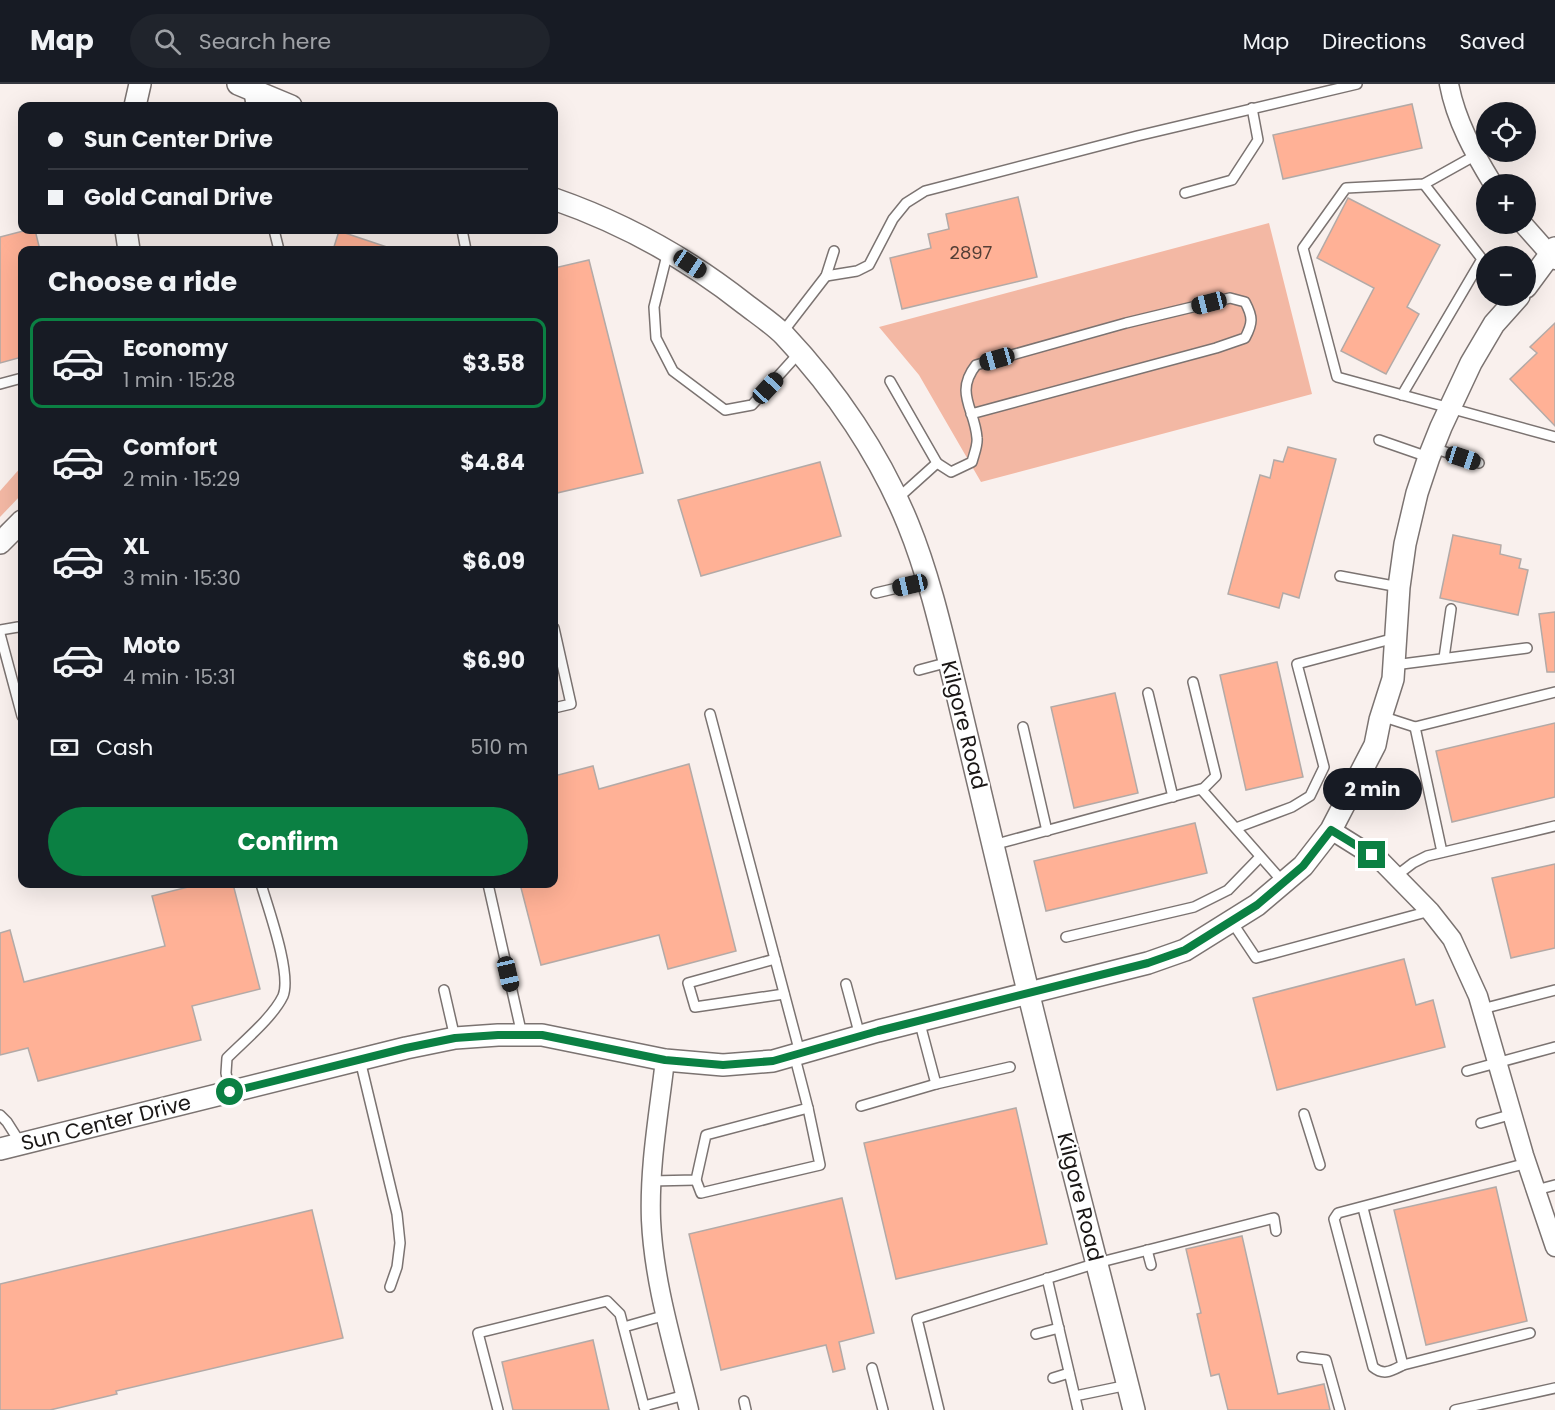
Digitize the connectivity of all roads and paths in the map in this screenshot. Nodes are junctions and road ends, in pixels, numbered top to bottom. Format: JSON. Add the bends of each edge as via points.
{"nodes":[{"id":1,"x":140,"y":84,"type":"edge"},
{"id":2,"x":1357,"y":84,"type":"edge"},
{"id":3,"x":1449,"y":84,"type":"edge"},
{"id":4,"x":246,"y":93,"type":"edge"},
{"id":5,"x":136,"y":102,"type":"edge"},
{"id":6,"x":277,"y":102,"type":"edge"},
{"id":7,"x":1252,"y":108,"type":"junction"},
{"id":8,"x":1476,"y":155,"type":"joint"},
{"id":9,"x":1424,"y":184,"type":"junction"},
{"id":10,"x":1185,"y":194,"type":"dead end"},
{"id":11,"x":558,"y":201,"type":"edge"},
{"id":12,"x":1533,"y":234,"type":"edge"},
{"id":13,"x":668,"y":251,"type":"junction"},
{"id":14,"x":834,"y":252,"type":"dead end"},
{"id":15,"x":1553,"y":254,"type":"edge"},
{"id":16,"x":1536,"y":274,"type":"edge"},
{"id":17,"x":826,"y":276,"type":"junction"},
{"id":18,"x":1510,"y":306,"type":"edge"},
{"id":19,"x":782,"y":333,"type":"junction"},
{"id":20,"x":799,"y":353,"type":"junction"},
{"id":21,"x":18,"y":379,"type":"edge"},
{"id":22,"x":890,"y":381,"type":"dead end"},
{"id":23,"x":0,"y":384,"type":"edge"},
{"id":24,"x":1402,"y":395,"type":"junction"},
{"id":25,"x":1450,"y":408,"type":"junction"},
{"id":26,"x":971,"y":414,"type":"junction"},
{"id":27,"x":1555,"y":437,"type":"edge"},
{"id":28,"x":1379,"y":440,"type":"dead end"},
{"id":29,"x":1431,"y":453,"type":"junction"},
{"id":30,"x":937,"y":463,"type":"junction"},
{"id":31,"x":1479,"y":463,"type":"dead end"},
{"id":32,"x":897,"y":500,"type":"junction"},
{"id":33,"x":18,"y":525,"type":"edge"},
{"id":34,"x":0,"y":543,"type":"edge"},
{"id":35,"x":1340,"y":576,"type":"dead end"},
{"id":36,"x":927,"y":581,"type":"junction"},
{"id":37,"x":1399,"y":587,"type":"junction"},
{"id":38,"x":876,"y":593,"type":"dead end"},
{"id":39,"x":1451,"y":609,"type":"dead end"},
{"id":40,"x":18,"y":627,"type":"edge"},
{"id":41,"x":0,"y":632,"type":"edge"},
{"id":42,"x":1397,"y":638,"type":"junction"},
{"id":43,"x":558,"y":646,"type":"edge"},
{"id":44,"x":1527,"y":648,"type":"dead end"},
{"id":45,"x":1444,"y":658,"type":"junction"},
{"id":46,"x":949,"y":662,"type":"junction"},
{"id":47,"x":1394,"y":665,"type":"junction"},
{"id":48,"x":920,"y":670,"type":"dead end"},
{"id":49,"x":1193,"y":682,"type":"dead end"},
{"id":50,"x":18,"y":684,"type":"edge"},
{"id":51,"x":1555,"y":692,"type":"edge"},
{"id":52,"x":1148,"y":693,"type":"dead end"},
{"id":53,"x":558,"y":707,"type":"edge"},
{"id":54,"x":710,"y":714,"type":"dead end"},
{"id":55,"x":1381,"y":716,"type":"junction"},
{"id":56,"x":1023,"y":727,"type":"dead end"},
{"id":57,"x":1415,"y":727,"type":"junction"},
{"id":58,"x":1202,"y":790,"type":"junction"},
{"id":59,"x":1173,"y":797,"type":"junction"},
{"id":60,"x":1555,"y":826,"type":"edge"},
{"id":61,"x":1236,"y":828,"type":"junction"},
{"id":62,"x":1331,"y":830,"type":"junction"},
{"id":63,"x":1047,"y":831,"type":"junction"},
{"id":64,"x":993,"y":845,"type":"junction"},
{"id":65,"x":1442,"y":852,"type":"junction"},
{"id":66,"x":1260,"y":857,"type":"junction"},
{"id":67,"x":1396,"y":876,"type":"junction"},
{"id":68,"x":1283,"y":882,"type":"junction"},
{"id":69,"x":262,"y":888,"type":"edge"},
{"id":70,"x":489,"y":888,"type":"edge"},
{"id":71,"x":1430,"y":911,"type":"junction"},
{"id":72,"x":1232,"y":922,"type":"junction"},
{"id":73,"x":1066,"y":937,"type":"dead end"},
{"id":74,"x":775,"y":959,"type":"junction"},
{"id":75,"x":846,"y":984,"type":"dead end"},
{"id":76,"x":444,"y":990,"type":"dead end"},
{"id":77,"x":1555,"y":990,"type":"edge"},
{"id":78,"x":1028,"y":993,"type":"junction"},
{"id":79,"x":784,"y":994,"type":"junction"},
{"id":80,"x":1482,"y":1009,"type":"junction"},
{"id":81,"x":920,"y":1020,"type":"junction"},
{"id":82,"x":522,"y":1035,"type":"junction"},
{"id":83,"x":860,"y":1036,"type":"junction"},
{"id":84,"x":455,"y":1038,"type":"junction"},
{"id":85,"x":1555,"y":1047,"type":"edge"},
{"id":86,"x":797,"y":1054,"type":"junction"},
{"id":87,"x":360,"y":1060,"type":"junction"},
{"id":88,"x":665,"y":1060,"type":"junction"},
{"id":89,"x":1497,"y":1063,"type":"junction"},
{"id":90,"x":1010,"y":1067,"type":"dead end"},
{"id":91,"x":1467,"y":1071,"type":"dead end"},
{"id":92,"x":936,"y":1084,"type":"junction"},
{"id":93,"x":230,"y":1092,"type":"junction"},
{"id":94,"x":861,"y":1106,"type":"dead end"},
{"id":95,"x":808,"y":1108,"type":"junction"},
{"id":96,"x":1304,"y":1114,"type":"dead end"},
{"id":97,"x":1513,"y":1114,"type":"junction"},
{"id":98,"x":0,"y":1115,"type":"edge"},
{"id":99,"x":1481,"y":1122,"type":"dead end"},
{"id":100,"x":21,"y":1144,"type":"junction"},
{"id":101,"x":0,"y":1149,"type":"edge"},
{"id":102,"x":1527,"y":1163,"type":"junction"},
{"id":103,"x":1320,"y":1165,"type":"dead end"},
{"id":104,"x":696,"y":1180,"type":"junction"},
{"id":105,"x":651,"y":1181,"type":"junction"},
{"id":106,"x":1555,"y":1185,"type":"edge"},
{"id":107,"x":1536,"y":1190,"type":"junction"},
{"id":108,"x":1363,"y":1208,"type":"junction"},
{"id":109,"x":1276,"y":1231,"type":"dead end"},
{"id":110,"x":1555,"y":1247,"type":"edge"},
{"id":111,"x":1147,"y":1250,"type":"junction"},
{"id":112,"x":1097,"y":1263,"type":"junction"},
{"id":113,"x":1151,"y":1265,"type":"dead end"},
{"id":114,"x":1047,"y":1278,"type":"junction"},
{"id":115,"x":390,"y":1287,"type":"dead end"},
{"id":116,"x":666,"y":1314,"type":"junction"},
{"id":117,"x":624,"y":1328,"type":"junction"},
{"id":118,"x":1059,"y":1328,"type":"junction"},
{"id":119,"x":1530,"y":1333,"type":"dead end"},
{"id":120,"x":1036,"y":1334,"type":"dead end"},
{"id":121,"x":1302,"y":1357,"type":"dead end"},
{"id":122,"x":1403,"y":1365,"type":"junction"},
{"id":123,"x":873,"y":1368,"type":"dead end"},
{"id":124,"x":1069,"y":1373,"type":"junction"},
{"id":125,"x":1053,"y":1378,"type":"dead end"},
{"id":126,"x":1128,"y":1385,"type":"junction"},
{"id":127,"x":1555,"y":1388,"type":"edge"},
{"id":128,"x":1075,"y":1396,"type":"junction"},
{"id":129,"x":687,"y":1402,"type":"edge"},
{"id":130,"x":644,"y":1408,"type":"edge"},
{"id":131,"x":942,"y":1408,"type":"edge"},
{"id":132,"x":498,"y":1410,"type":"edge"},
{"id":133,"x":883,"y":1410,"type":"edge"},
{"id":134,"x":1078,"y":1410,"type":"edge"},
{"id":135,"x":1134,"y":1410,"type":"edge"},
{"id":136,"x":1340,"y":1410,"type":"edge"},
{"id":137,"x":1455,"y":1410,"type":"edge"}],
"edges":[{"from":1,"to":5,"type":"street"},
{"from":2,"to":7,"type":"lane"},
{"from":3,"to":8,"type":"street","via":[[1453,105]]},
{"from":4,"to":6,"type":"street"},
{"from":7,"to":10,"type":"lane","via":[[1258,140],[1232,180]]},
{"from":7,"to":17,"type":"lane","via":[[925,191],[906,203],[893,219],[869,265]]},
{"from":8,"to":9,"type":"lane"},
{"from":9,"to":24,"type":"lane","via":[[1482,259]]},
{"from":9,"to":24,"type":"lane","via":[[1346,188],[1303,248],[1337,377]]},
{"from":11,"to":13,"type":"street","name":"Kilgore Road"},
{"from":12,"to":15,"type":"street"},
{"from":13,"to":19,"type":"street","name":"Kilgore Road","via":[[719,283]]},
{"from":13,"to":20,"type":"lane","via":[[654,307],[656,339],[673,371],[725,410],[752,405]]},
{"from":14,"to":17,"type":"lane"},
{"from":15,"to":16,"type":"street"},
{"from":17,"to":19,"type":"lane"},
{"from":18,"to":25,"type":"street","name":"Sun Center Drive","via":[[1494,324],[1471,363]]},
{"from":19,"to":20,"type":"street","name":"Kilgore Road"},
{"from":20,"to":32,"type":"street","name":"Kilgore Road","via":[[868,445]]},
{"from":21,"to":23,"type":"lane"},
{"from":22,"to":30,"type":"lane"},
{"from":24,"to":25,"type":"lane"},
{"from":25,"to":27,"type":"lane"},
{"from":25,"to":29,"type":"street","name":"Sun Center Drive"},
{"from":26,"to":26,"type":"lane","via":[[965,387],[976,365],[1230,298],[1245,302],[1252,314],[1252,325],[1245,338]]},
{"from":26,"to":30,"type":"lane","via":[[978,439],[972,462],[951,472]]},
{"from":28,"to":29,"type":"lane"},
{"from":29,"to":31,"type":"lane"},
{"from":29,"to":37,"type":"street","name":"Sun Center Drive","via":[[1417,493]]},
{"from":30,"to":32,"type":"lane"},
{"from":32,"to":36,"type":"street","name":"Kilgore Road"},
{"from":33,"to":34,"type":"street"},
{"from":35,"to":37,"type":"lane"},
{"from":36,"to":38,"type":"lane"},
{"from":36,"to":46,"type":"street","name":"Kilgore Road"},
{"from":37,"to":42,"type":"street","name":"Sun Center Drive"},
{"from":39,"to":45,"type":"lane"},
{"from":40,"to":41,"type":"lane"},
{"from":41,"to":50,"type":"lane"},
{"from":42,"to":47,"type":"street","name":"Sun Center Drive"},
{"from":42,"to":61,"type":"lane","via":[[1297,664],[1324,767],[1310,795],[1292,807]]},
{"from":43,"to":53,"type":"lane","via":[[571,704]]},
{"from":44,"to":45,"type":"lane"},
{"from":45,"to":47,"type":"lane"},
{"from":46,"to":48,"type":"lane"},
{"from":46,"to":64,"type":"street","name":"Kilgore Road"},
{"from":47,"to":55,"type":"street","name":"Sun Center Drive"},
{"from":49,"to":58,"type":"lane","via":[[1216,776]]},
{"from":51,"to":57,"type":"lane"},
{"from":52,"to":59,"type":"lane"},
{"from":54,"to":74,"type":"lane"},
{"from":55,"to":57,"type":"lane"},
{"from":55,"to":62,"type":"street","name":"Sun Center Drive","via":[[1375,745]]},
{"from":56,"to":63,"type":"lane"},
{"from":57,"to":65,"type":"lane"},
{"from":58,"to":59,"type":"lane"},
{"from":58,"to":61,"type":"lane"},
{"from":59,"to":63,"type":"lane"},
{"from":60,"to":65,"type":"lane"},
{"from":61,"to":66,"type":"lane"},
{"from":62,"to":67,"type":"street","via":[[1362,848]]},
{"from":62,"to":68,"type":"street","name":"Sun Center Drive","via":[[1303,866]]},
{"from":63,"to":64,"type":"lane"},
{"from":64,"to":78,"type":"street","name":"Kilgore Road"},
{"from":65,"to":67,"type":"lane","via":[[1413,863]]},
{"from":66,"to":68,"type":"lane"},
{"from":66,"to":73,"type":"lane","via":[[1228,890],[1194,908]]},
{"from":67,"to":71,"type":"street"},
{"from":68,"to":72,"type":"street","name":"Sun Center Drive"},
{"from":69,"to":93,"type":"lane","via":[[286,981],[274,1009],[227,1058]]},
{"from":70,"to":82,"type":"lane"},
{"from":71,"to":72,"type":"lane","via":[[1256,958]]},
{"from":71,"to":80,"type":"street","via":[[1452,939]]},
{"from":72,"to":78,"type":"street","name":"Sun Center Drive","via":[[1185,950],[1148,963]]},
{"from":74,"to":79,"type":"lane"},
{"from":74,"to":79,"type":"lane","via":[[688,983],[695,1007]]},
{"from":75,"to":83,"type":"lane"},
{"from":76,"to":84,"type":"lane"},
{"from":77,"to":80,"type":"lane"},
{"from":78,"to":81,"type":"street","name":"Sun Center Drive"},
{"from":78,"to":112,"type":"street","name":"Kilgore Road"},
{"from":79,"to":86,"type":"lane"},
{"from":80,"to":89,"type":"street"},
{"from":81,"to":83,"type":"street","name":"Sun Center Drive"},
{"from":81,"to":92,"type":"lane"},
{"from":82,"to":84,"type":"street","name":"Sun Center Drive"},
{"from":82,"to":88,"type":"street","name":"Sun Center Drive","via":[[542,1035]]},
{"from":83,"to":86,"type":"street","name":"Sun Center Drive"},
{"from":84,"to":87,"type":"street","name":"Sun Center Drive"},
{"from":85,"to":89,"type":"lane"},
{"from":86,"to":88,"type":"street","name":"Sun Center Drive","via":[[773,1061],[723,1065]]},
{"from":86,"to":95,"type":"lane"},
{"from":87,"to":93,"type":"street","name":"Sun Center Drive"},
{"from":87,"to":115,"type":"lane","via":[[397,1214],[400,1243]]},
{"from":88,"to":105,"type":"street"},
{"from":89,"to":91,"type":"lane"},
{"from":89,"to":97,"type":"street"},
{"from":90,"to":92,"type":"lane"},
{"from":92,"to":94,"type":"lane"},
{"from":93,"to":100,"type":"street","name":"Sun Center Drive"},
{"from":95,"to":104,"type":"lane","via":[[706,1135]]},
{"from":95,"to":104,"type":"lane","via":[[820,1165],[701,1193]]},
{"from":96,"to":103,"type":"lane"},
{"from":97,"to":99,"type":"lane"},
{"from":97,"to":102,"type":"street"},
{"from":98,"to":100,"type":"lane"},
{"from":100,"to":101,"type":"street","name":"Sun Center Drive"},
{"from":102,"to":107,"type":"street"},
{"from":102,"to":108,"type":"lane"},
{"from":104,"to":105,"type":"lane"},
{"from":105,"to":116,"type":"street","via":[[657,1279]]},
{"from":106,"to":107,"type":"lane"},
{"from":107,"to":110,"type":"street"},
{"from":108,"to":122,"type":"lane"},
{"from":108,"to":122,"type":"lane","via":[[1338,1214],[1335,1226],[1373,1367],[1387,1372]]},
{"from":109,"to":111,"type":"lane","via":[[1274,1218]]},
{"from":111,"to":112,"type":"lane"},
{"from":111,"to":113,"type":"lane"},
{"from":112,"to":114,"type":"lane"},
{"from":112,"to":126,"type":"street","name":"Kilgore Road"},
{"from":114,"to":118,"type":"lane"},
{"from":114,"to":131,"type":"lane","via":[[916,1319],[932,1361]]},
{"from":116,"to":117,"type":"lane"},
{"from":116,"to":129,"type":"street"},
{"from":117,"to":130,"type":"lane"},
{"from":117,"to":132,"type":"lane","via":[[620,1314],[607,1301],[478,1333]]},
{"from":118,"to":120,"type":"lane"},
{"from":118,"to":124,"type":"lane"},
{"from":119,"to":122,"type":"lane"},
{"from":121,"to":136,"type":"lane","via":[[1326,1360]]},
{"from":123,"to":133,"type":"lane"},
{"from":124,"to":125,"type":"lane"},
{"from":124,"to":128,"type":"lane"},
{"from":126,"to":128,"type":"lane"},
{"from":126,"to":135,"type":"street","name":"Kilgore Road"},
{"from":127,"to":137,"type":"lane"},
{"from":128,"to":134,"type":"lane"},
{"from":129,"to":130,"type":"lane"}]}
